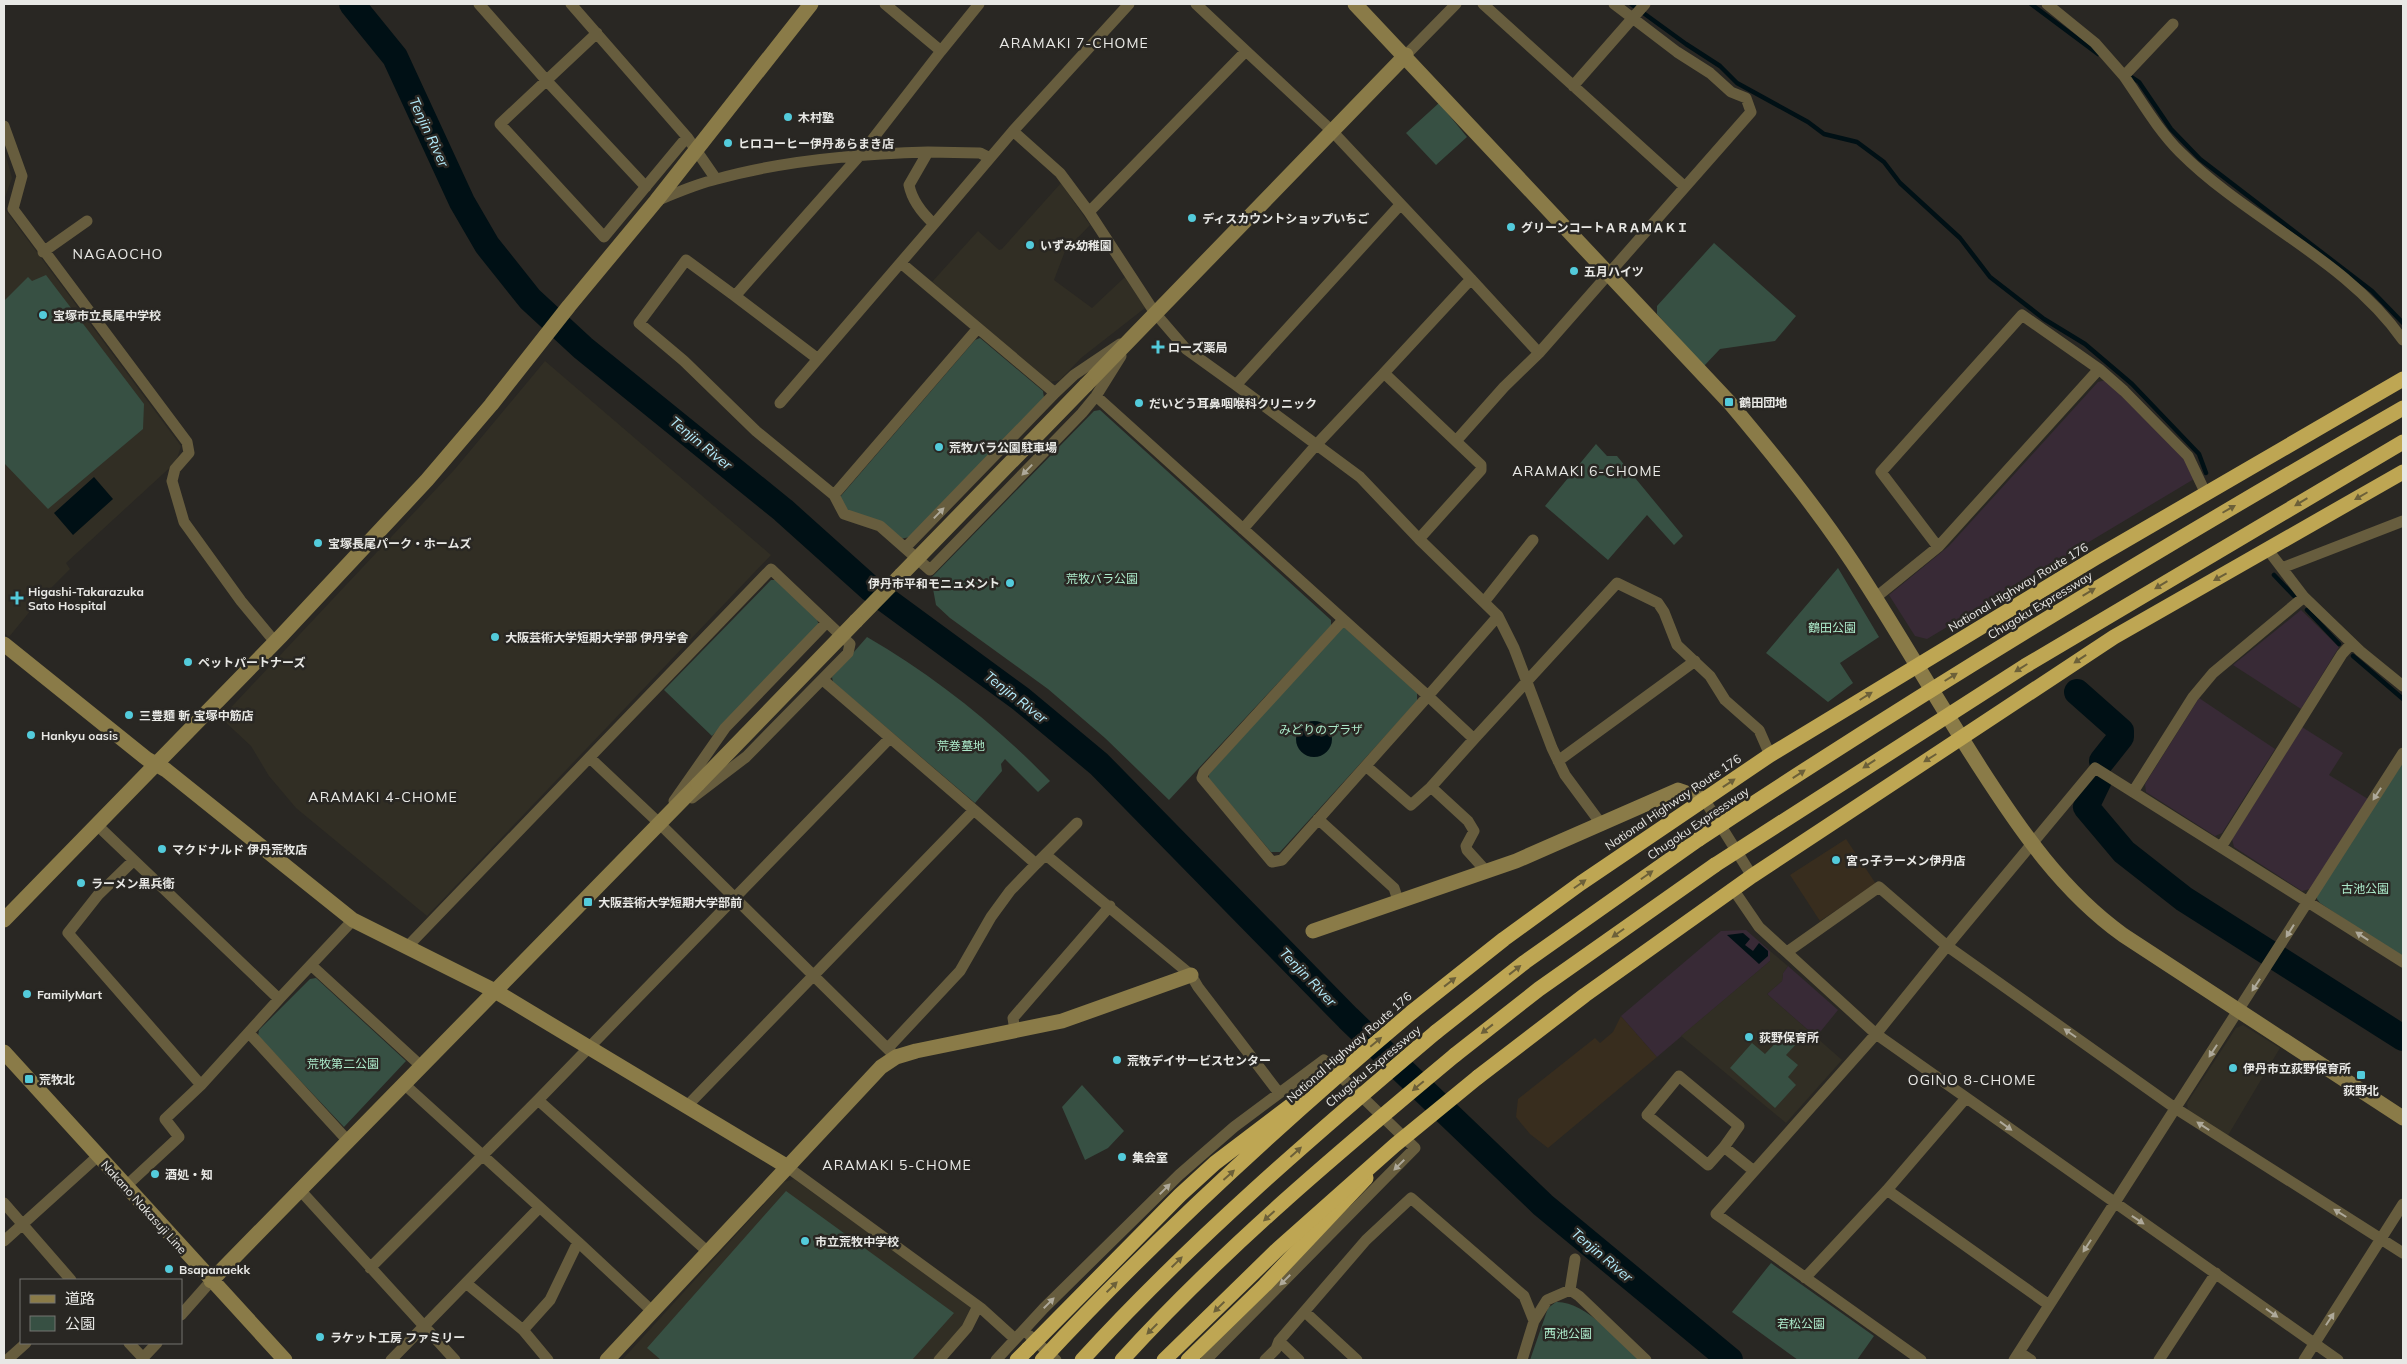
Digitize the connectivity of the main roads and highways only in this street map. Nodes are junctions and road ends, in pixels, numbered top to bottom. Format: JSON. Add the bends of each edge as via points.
{"nodes":[{"id":1,"x":2403,"y":379,"type":"edge"},
{"id":2,"x":2403,"y":408,"type":"edge"},
{"id":3,"x":2403,"y":442,"type":"edge"},
{"id":4,"x":2403,"y":472,"type":"edge"},
{"id":5,"x":1348,"y":1065,"type":"junction"},
{"id":6,"x":1395,"y":1145,"type":"junction"},
{"id":7,"x":1017,"y":1360,"type":"edge"},
{"id":8,"x":1042,"y":1360,"type":"edge"},
{"id":9,"x":1082,"y":1360,"type":"edge"},
{"id":10,"x":1122,"y":1360,"type":"edge"},
{"id":11,"x":1164,"y":1360,"type":"edge"},
{"id":12,"x":1188,"y":1360,"type":"edge"}],
"edges":[{"from":5,"to":1,"type":"highway","name":"National Highway Route 176","one_way":true,"bridge":true,"via":[[1504,939],[1770,755],[1916,665]]},
{"from":9,"to":2,"type":"highway","name":"Chugoku Expressway","one_way":true,"bridge":true,"via":[[1173,1266],[1341,1112],[1525,962],[1700,839],[1855,737],[2009,640]]},
{"from":3,"to":10,"type":"highway","one_way":true,"bridge":true,"via":[[2025,666],[1715,865],[1539,989],[1375,1122],[1259,1225]]},
{"from":4,"to":6,"type":"highway","one_way":true,"bridge":true,"via":[[2114,637],[1752,876],[1585,994]]},
{"from":5,"to":7,"type":"highway","bridge":true,"via":[[1254,1132],[1180,1194]]},
{"from":8,"to":5,"type":"highway","name":"National Highway Route 176","one_way":true,"bridge":true,"via":[[1217,1186]]},
{"from":6,"to":11,"type":"highway","one_way":true,"bridge":true,"via":[[1279,1248]]},
{"from":6,"to":12,"type":"highway","bridge":true,"via":[[1328,1221]]}]}
